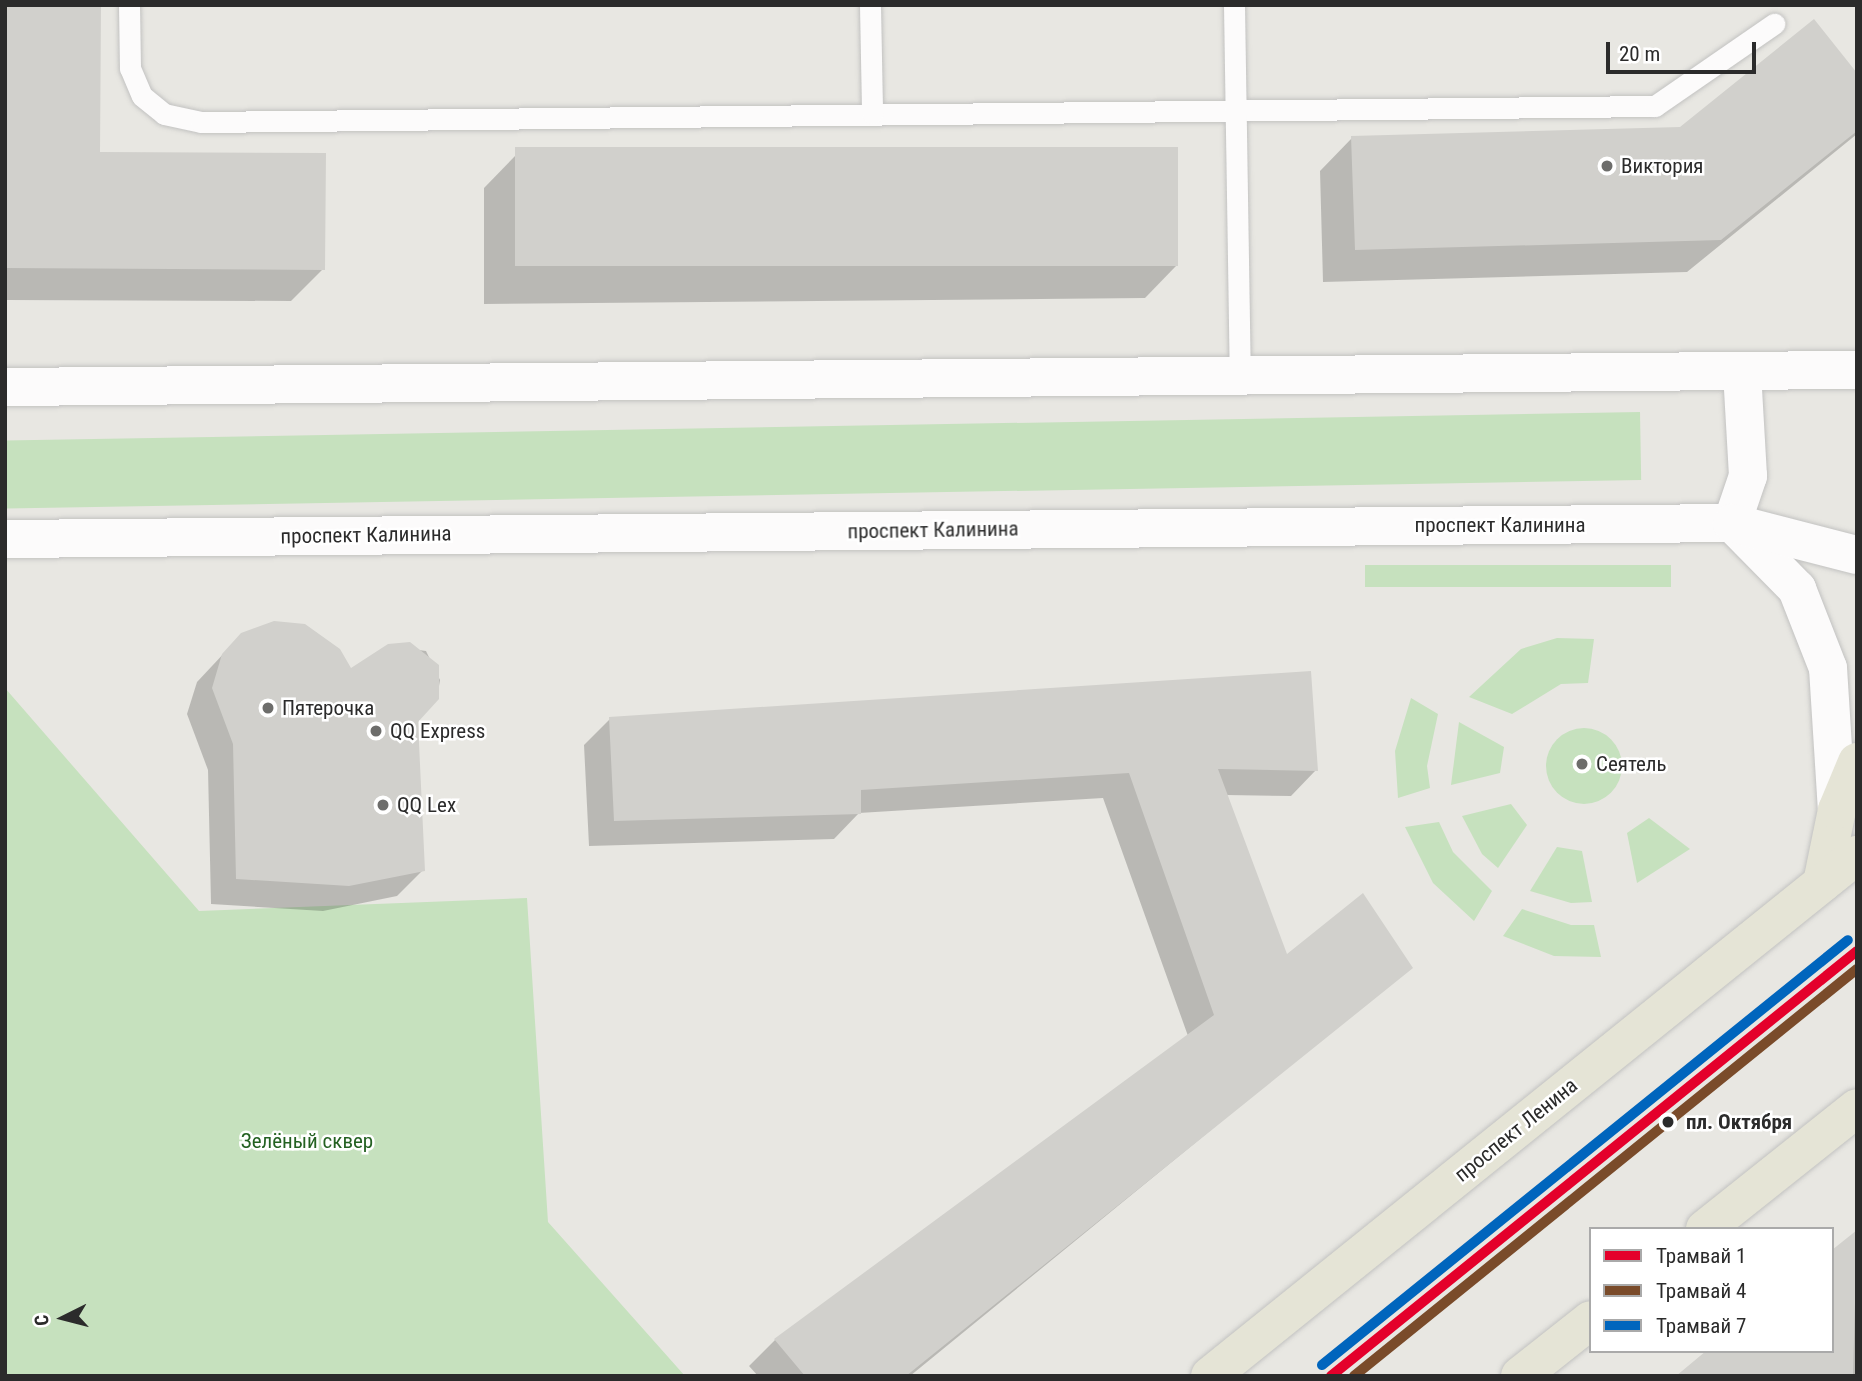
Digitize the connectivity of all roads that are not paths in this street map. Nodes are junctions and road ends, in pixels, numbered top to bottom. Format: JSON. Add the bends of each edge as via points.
{"nodes":[{"id":1,"x":129,"y":5,"type":"edge"},
{"id":2,"x":870,"y":5,"type":"edge"},
{"id":3,"x":1234,"y":5,"type":"edge"},
{"id":4,"x":1774,"y":24,"type":"dead end"},
{"id":5,"x":1236,"y":107,"type":"junction"},
{"id":6,"x":872,"y":113,"type":"junction"},
{"id":7,"x":1857,"y":370,"type":"edge"},
{"id":8,"x":1742,"y":373,"type":"junction"},
{"id":9,"x":1240,"y":376,"type":"junction"},
{"id":10,"x":5,"y":387,"type":"edge"},
{"id":11,"x":1732,"y":523,"type":"junction"},
{"id":12,"x":5,"y":539,"type":"edge"},
{"id":13,"x":1857,"y":555,"type":"edge"},
{"id":14,"x":1857,"y":762,"type":"edge"},
{"id":15,"x":1837,"y":810,"type":"junction"},
{"id":16,"x":1857,"y":855,"type":"edge"},
{"id":17,"x":1822,"y":883,"type":"junction"},
{"id":18,"x":1857,"y":1108,"type":"edge"},
{"id":19,"x":1708,"y":1227,"type":"edge"},
{"id":20,"x":1589,"y":1322,"type":"edge"},
{"id":21,"x":1210,"y":1376,"type":"edge"},
{"id":22,"x":1520,"y":1376,"type":"edge"}],
"edges":[{"from":1,"to":6,"type":"lane","via":[[130,68],[142,96],[164,114],[201,122]]},
{"from":2,"to":6,"type":"lane"},
{"from":3,"to":5,"type":"lane"},
{"from":4,"to":5,"type":"lane","via":[[1655,106]]},
{"from":5,"to":6,"type":"lane"},
{"from":5,"to":9,"type":"lane"},
{"from":7,"to":8,"type":"main road"},
{"from":8,"to":9,"type":"main road"},
{"from":8,"to":11,"type":"main road","via":[[1748,475]]},
{"from":9,"to":10,"type":"main road"},
{"from":11,"to":12,"type":"main road","name":"проспект Калинина"},
{"from":11,"to":13,"type":"main road","name":"проспект Калинина"},
{"from":11,"to":15,"type":"main road","via":[[1797,589],[1828,668]]},
{"from":14,"to":15,"type":"main road"},
{"from":15,"to":17,"type":"main road"},
{"from":16,"to":17,"type":"main road","name":"проспект Ленина"},
{"from":17,"to":21,"type":"main road","name":"проспект Ленина"},
{"from":18,"to":19,"type":"main road"},
{"from":20,"to":22,"type":"main road"}]}
